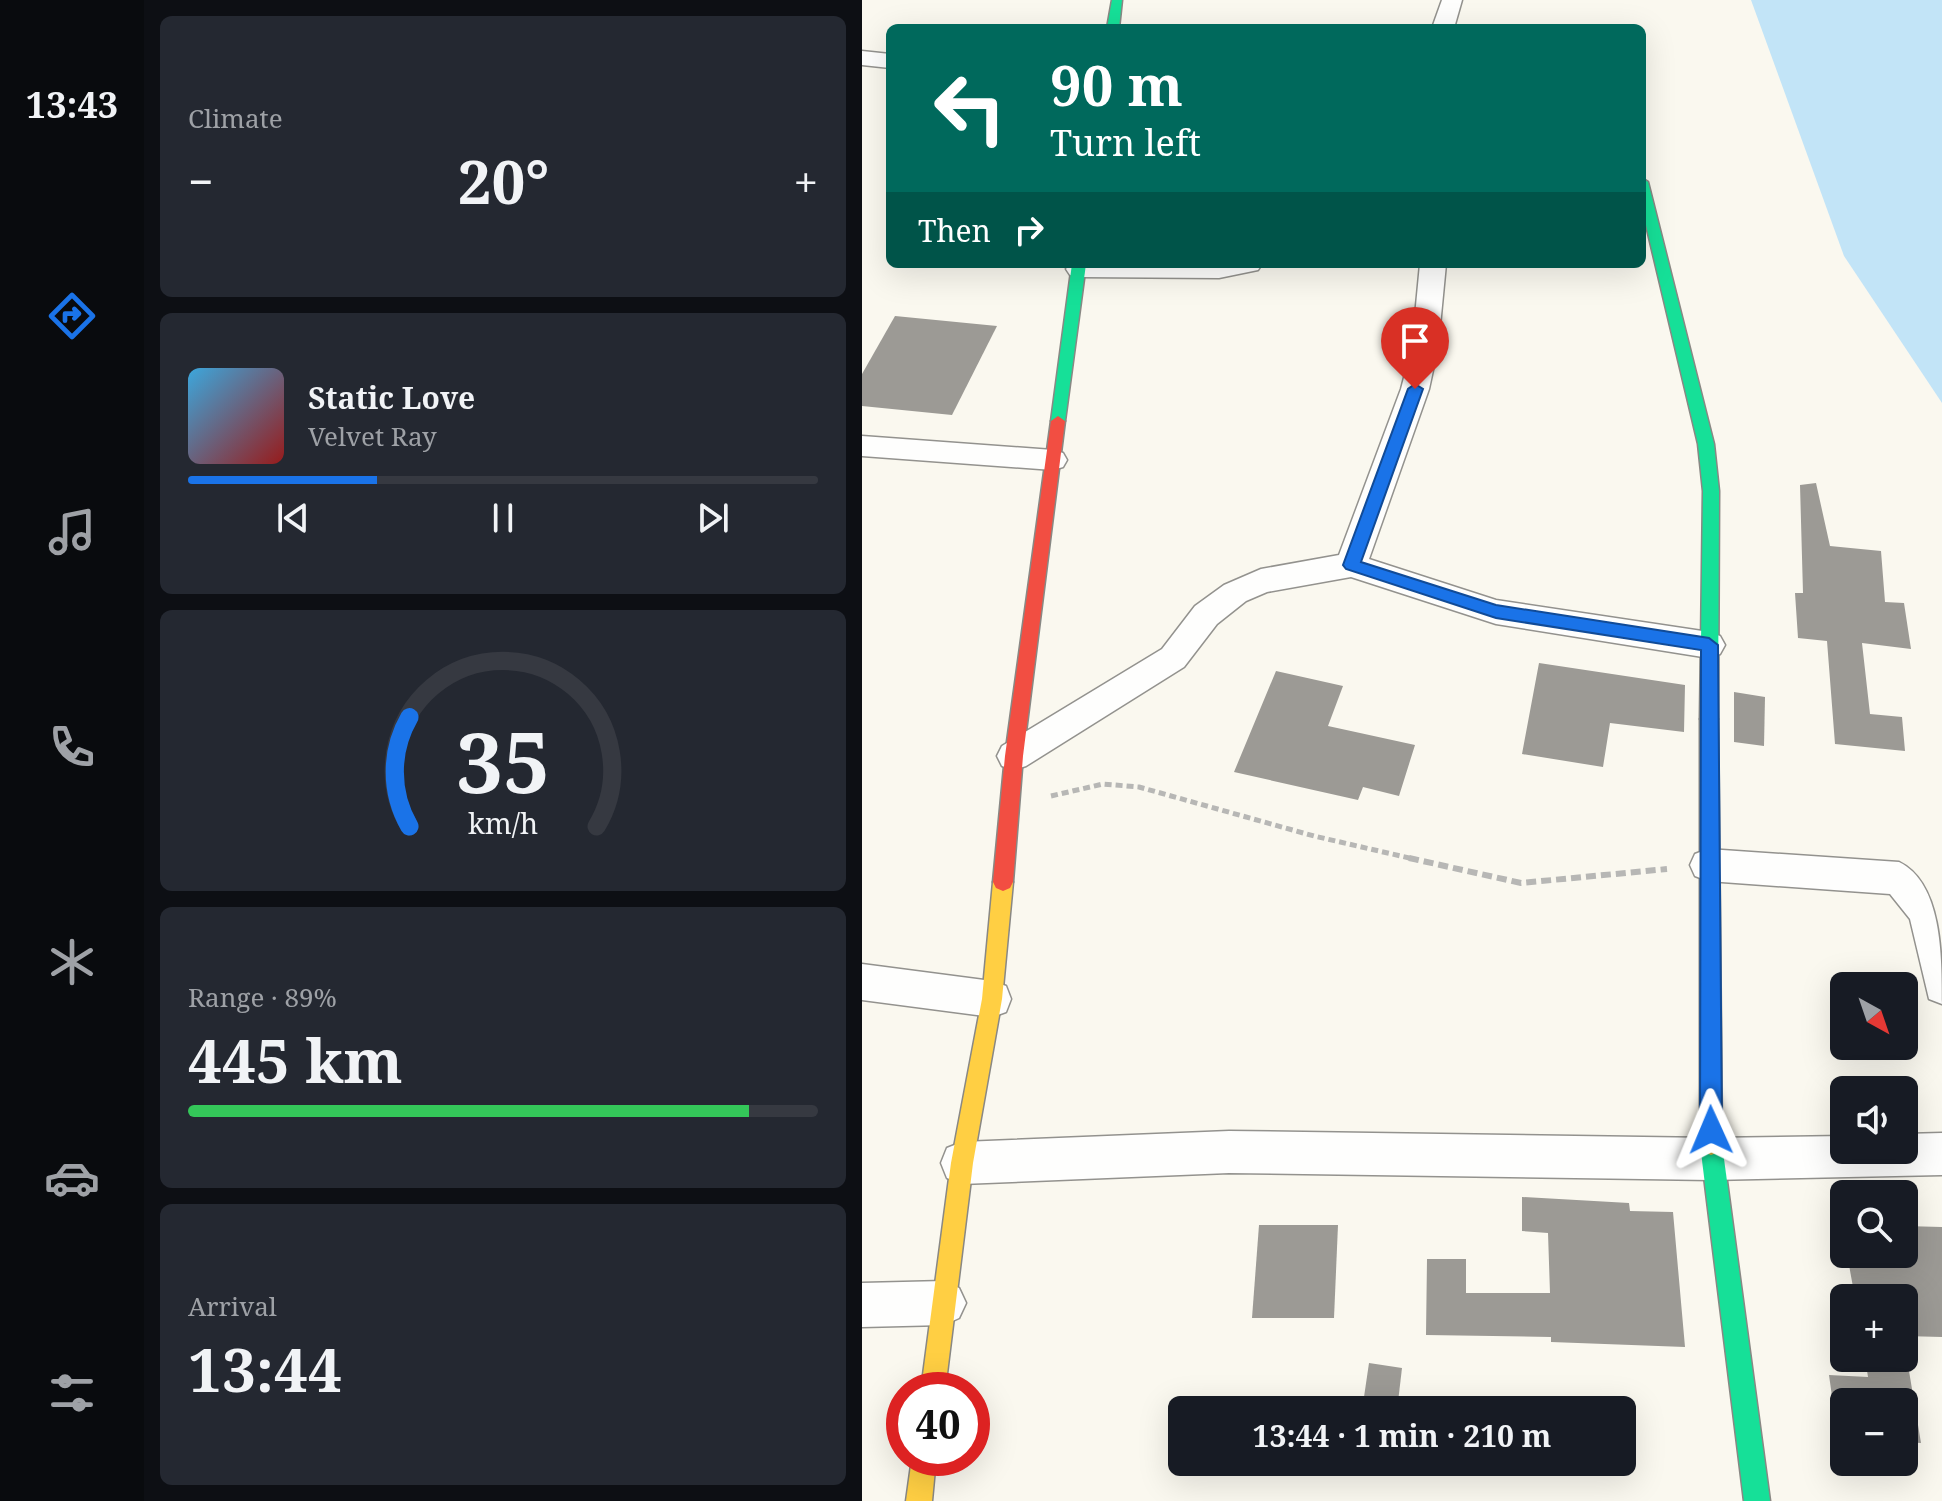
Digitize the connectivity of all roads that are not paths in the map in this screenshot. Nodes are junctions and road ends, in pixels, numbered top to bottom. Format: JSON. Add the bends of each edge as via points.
{"nodes":[{"id":1,"x":1117,"y":0,"type":"edge"},
{"id":2,"x":1452,"y":0,"type":"edge"},
{"id":3,"x":1114,"y":24,"type":"edge"},
{"id":4,"x":1444,"y":24,"type":"edge"},
{"id":5,"x":862,"y":58,"type":"edge"},
{"id":6,"x":886,"y":61,"type":"edge"},
{"id":7,"x":1646,"y":198,"type":"edge"},
{"id":8,"x":1079,"y":268,"type":"edge"},
{"id":9,"x":1149,"y":268,"type":"edge"},
{"id":10,"x":1229,"y":268,"type":"edge"},
{"id":11,"x":1433,"y":268,"type":"edge"},
{"id":12,"x":862,"y":446,"type":"edge"},
{"id":13,"x":1053,"y":460,"type":"junction"},
{"id":14,"x":1351,"y":565,"type":"junction"},
{"id":15,"x":1709,"y":645,"type":"junction"},
{"id":16,"x":1014,"y":756,"type":"junction"},
{"id":17,"x":1708,"y":865,"type":"junction"},
{"id":18,"x":862,"y":982,"type":"edge"},
{"id":19,"x":1942,"y":986,"type":"edge"},
{"id":20,"x":992,"y":999,"type":"junction"},
{"id":21,"x":1942,"y":1154,"type":"edge"},
{"id":22,"x":1711,"y":1159,"type":"junction"},
{"id":23,"x":962,"y":1163,"type":"junction"},
{"id":24,"x":944,"y":1303,"type":"junction"},
{"id":25,"x":862,"y":1305,"type":"edge"},
{"id":26,"x":935,"y":1372,"type":"edge"},
{"id":27,"x":922,"y":1476,"type":"edge"},
{"id":28,"x":1755,"y":1499,"type":"edge"},
{"id":29,"x":919,"y":1501,"type":"edge"}],
"edges":[{"from":1,"to":3,"type":"street"},
{"from":2,"to":4,"type":"street"},
{"from":5,"to":6,"type":"street"},
{"from":7,"to":15,"type":"street","via":[[1706,444],[1711,491]]},
{"from":8,"to":13,"type":"street"},
{"from":9,"to":10,"type":"street"},
{"from":11,"to":14,"type":"street","via":[[1415,389]]},
{"from":12,"to":13,"type":"street"},
{"from":13,"to":16,"type":"street"},
{"from":14,"to":15,"type":"street","via":[[1496,612]]},
{"from":14,"to":16,"type":"street","via":[[1261,581],[1235,593],[1206,615],[1173,658]]},
{"from":15,"to":17,"type":"street"},
{"from":16,"to":20,"type":"street"},
{"from":17,"to":19,"type":"street","via":[[1899,878],[1930,916]]},
{"from":17,"to":22,"type":"street"},
{"from":18,"to":20,"type":"street"},
{"from":20,"to":23,"type":"street"},
{"from":21,"to":22,"type":"street"},
{"from":22,"to":23,"type":"street","via":[[1229,1152]]},
{"from":22,"to":28,"type":"street"},
{"from":23,"to":24,"type":"street"},
{"from":24,"to":25,"type":"street"},
{"from":24,"to":26,"type":"street"},
{"from":27,"to":29,"type":"street"}]}
